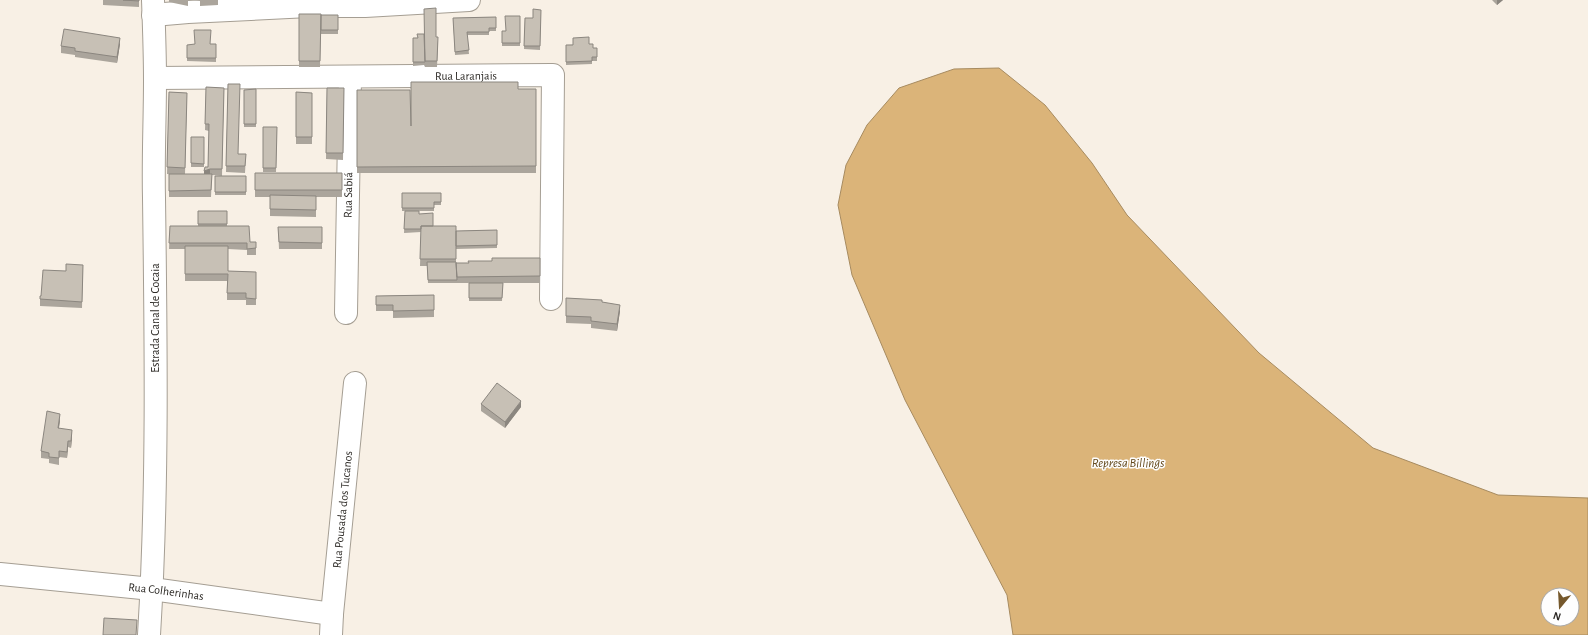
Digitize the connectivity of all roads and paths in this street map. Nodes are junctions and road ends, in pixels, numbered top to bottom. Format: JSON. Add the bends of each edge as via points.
{"nodes":[{"id":1,"x":469,"y":0,"type":"edge"},
{"id":2,"x":364,"y":3,"type":"edge"},
{"id":3,"x":153,"y":8,"type":"edge"},
{"id":4,"x":350,"y":77,"type":"junction"},
{"id":5,"x":155,"y":78,"type":"junction"},
{"id":6,"x":551,"y":299,"type":"dead end"},
{"id":7,"x":346,"y":313,"type":"dead end"},
{"id":8,"x":356,"y":384,"type":"dead end"},
{"id":9,"x":0,"y":574,"type":"edge"},
{"id":10,"x":152,"y":589,"type":"junction"},
{"id":11,"x":332,"y":614,"type":"junction"},
{"id":12,"x":149,"y":635,"type":"edge"},
{"id":13,"x":331,"y":635,"type":"edge"}],
"edges":[{"from":1,"to":2,"type":"street"},
{"from":2,"to":3,"type":"street","via":[[188,12]]},
{"from":3,"to":5,"type":"street","name":"Estrada Canal de Cocaia"},
{"from":4,"to":5,"type":"street","name":"Rua Laranjais"},
{"from":4,"to":6,"type":"street","name":"Rua Laranjais","via":[[553,75]]},
{"from":4,"to":7,"type":"street","name":"Rua Sabiá"},
{"from":5,"to":10,"type":"street","name":"Estrada Canal de Cocaia","via":[[156,368]]},
{"from":8,"to":11,"type":"street","name":"Rua Pousada dos Tucanos"},
{"from":9,"to":10,"type":"street","name":"Rua Colherinhas"},
{"from":10,"to":11,"type":"street","name":"Rua Colherinhas"},
{"from":10,"to":12,"type":"street","name":"Estrada Canal de Cocaia"},
{"from":11,"to":13,"type":"street","name":"Rua Pousada dos Tucanos"}]}
